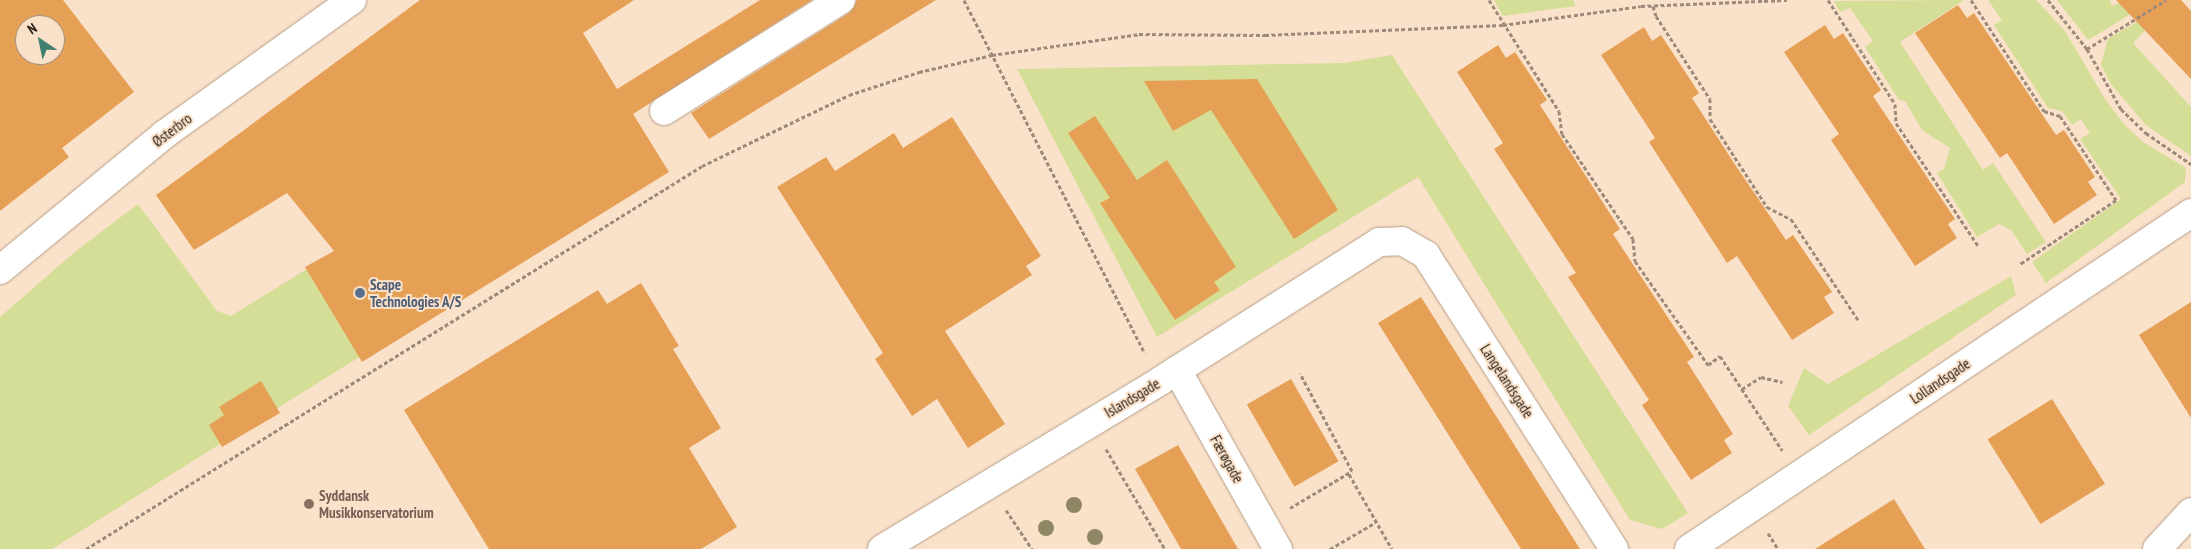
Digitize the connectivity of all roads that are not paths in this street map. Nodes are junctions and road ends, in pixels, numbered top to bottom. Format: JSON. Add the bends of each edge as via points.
{"nodes":[{"id":1,"x":352,"y":0,"type":"edge"},
{"id":2,"x":841,"y":0,"type":"edge"},
{"id":3,"x":664,"y":111,"type":"dead end"},
{"id":4,"x":2191,"y":213,"type":"edge"},
{"id":5,"x":1379,"y":242,"type":"joint"},
{"id":6,"x":0,"y":270,"type":"edge"},
{"id":7,"x":1168,"y":375,"type":"junction"},
{"id":8,"x":2191,"y":512,"type":"edge"},
{"id":9,"x":882,"y":549,"type":"edge"},
{"id":10,"x":1278,"y":549,"type":"edge"},
{"id":11,"x":1614,"y":549,"type":"edge"},
{"id":12,"x":1689,"y":549,"type":"edge"},
{"id":13,"x":2157,"y":549,"type":"edge"}],
"edges":[{"from":1,"to":6,"type":"street","name":"Østerbro","via":[[165,134]]},
{"from":2,"to":3,"type":"street"},
{"from":4,"to":12,"type":"street","name":"Lollandsgade"},
{"from":5,"to":7,"type":"street","name":"Islandsgade"},
{"from":5,"to":11,"type":"street","name":"Langelandsgade","via":[[1402,241],[1426,255]]},
{"from":7,"to":9,"type":"street","name":"Islandsgade"},
{"from":7,"to":10,"type":"street","name":"Færøgade"},
{"from":8,"to":13,"type":"street"}]}
